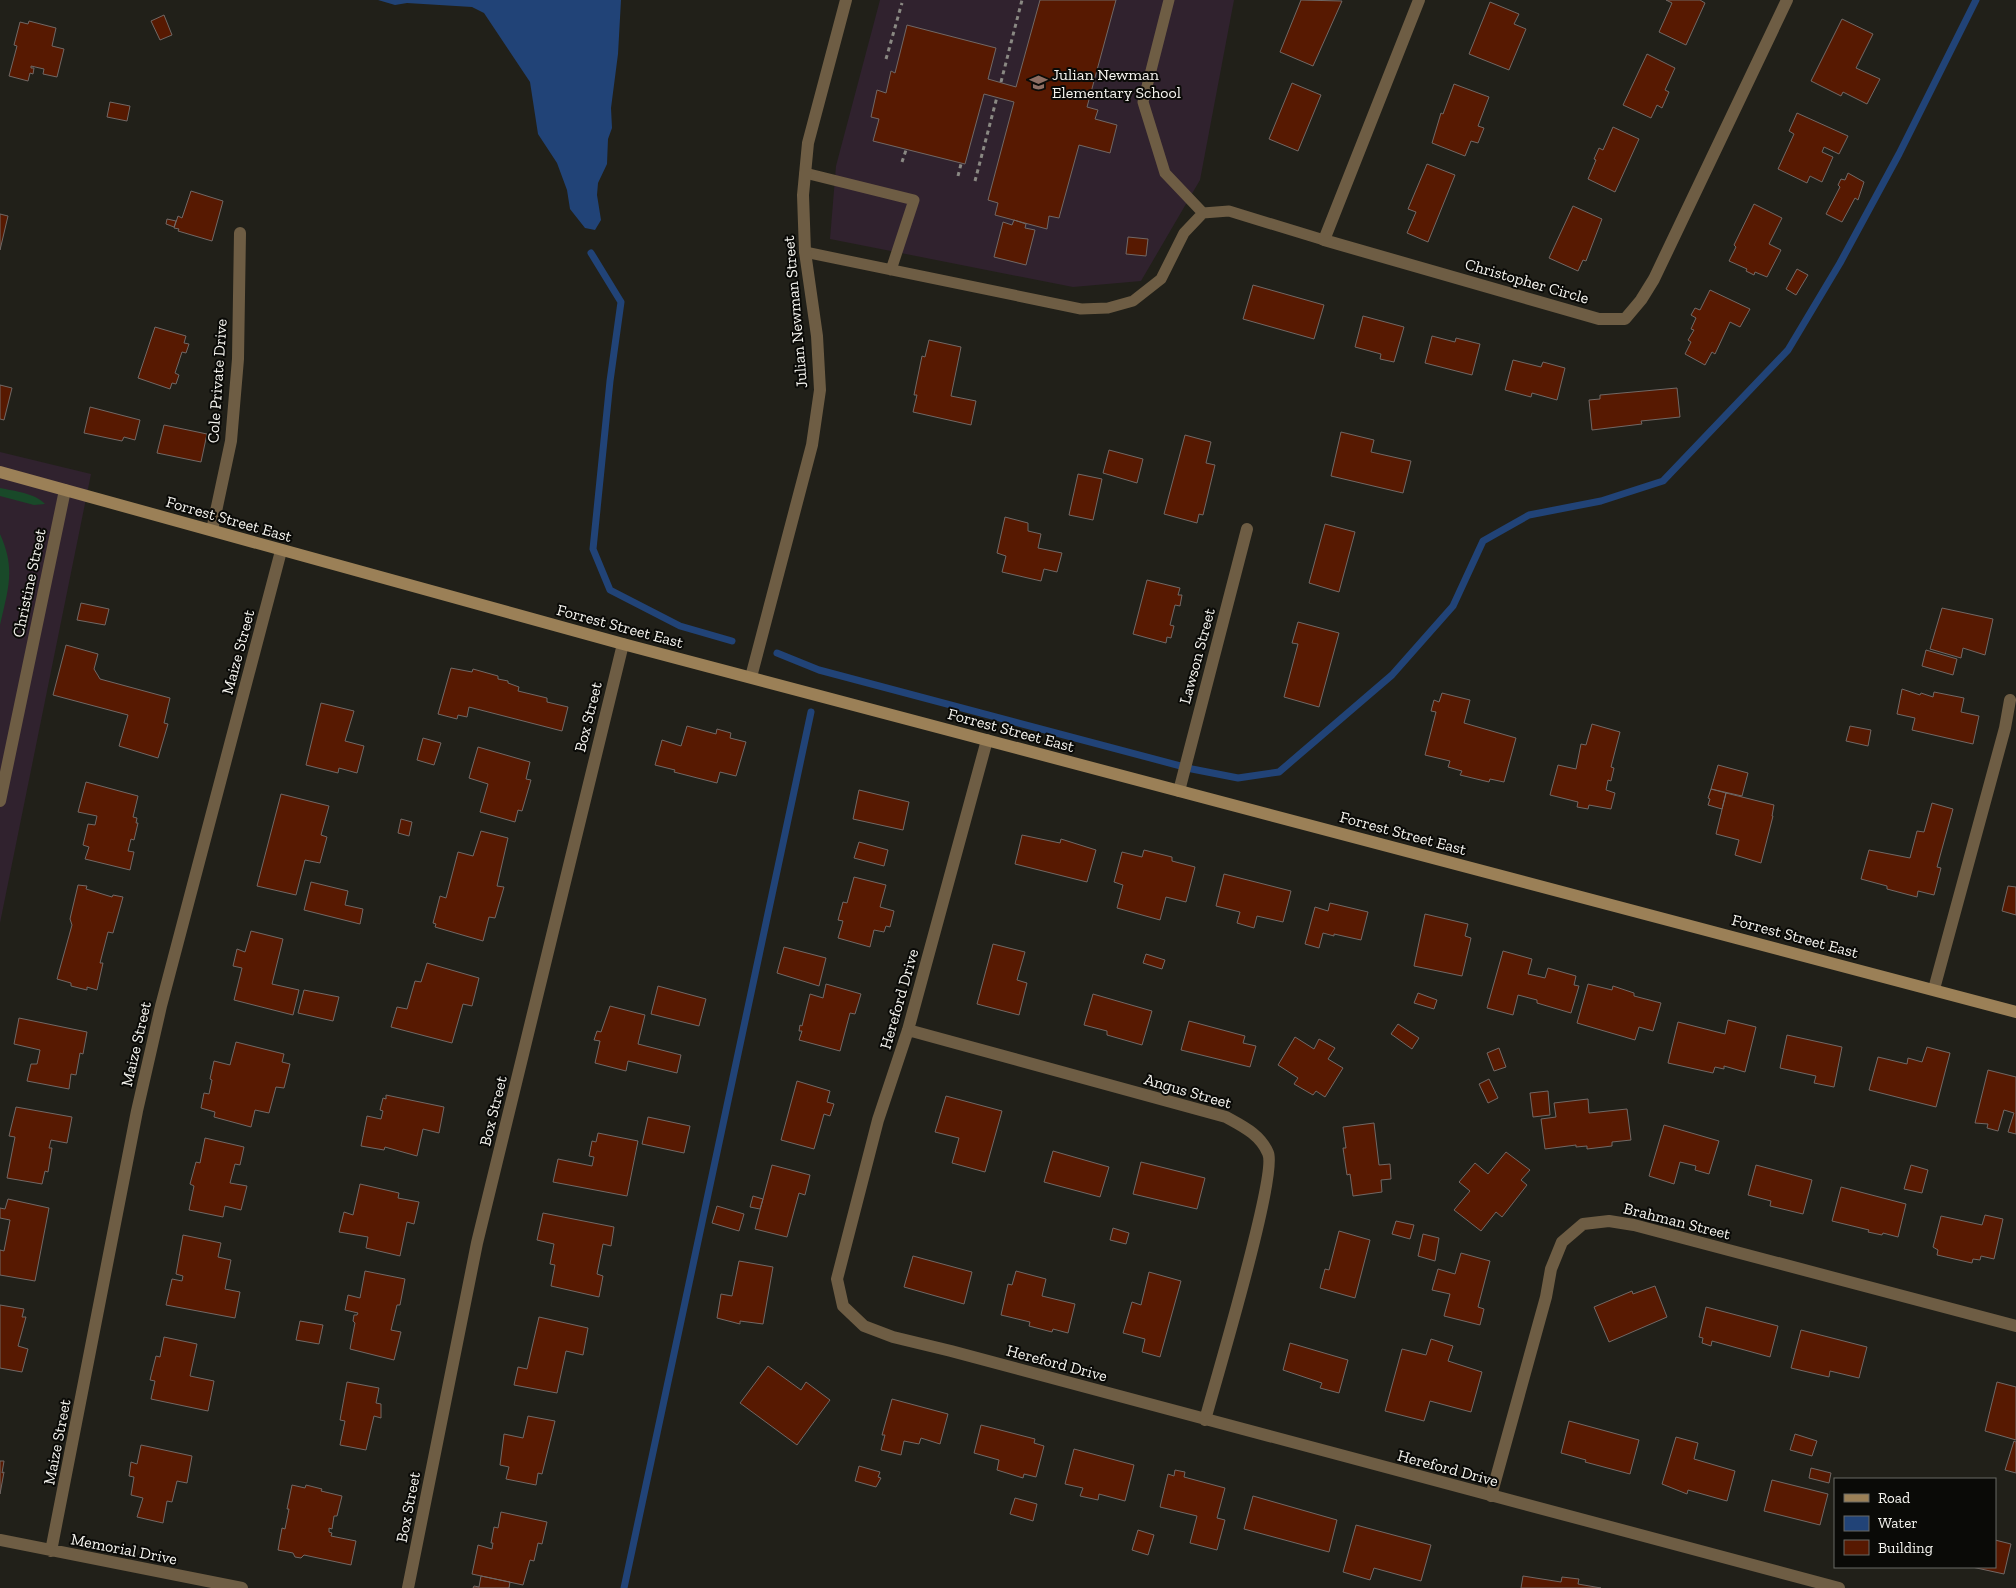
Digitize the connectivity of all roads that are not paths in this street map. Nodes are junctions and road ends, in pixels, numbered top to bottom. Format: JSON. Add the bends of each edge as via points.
{"nodes":[{"id":1,"x":846,"y":0,"type":"edge"},
{"id":2,"x":1169,"y":0,"type":"edge"},
{"id":3,"x":1419,"y":0,"type":"edge"},
{"id":4,"x":1787,"y":0,"type":"edge"},
{"id":5,"x":805,"y":173,"type":"junction"},
{"id":6,"x":1203,"y":213,"type":"junction"},
{"id":7,"x":240,"y":233,"type":"dead end"},
{"id":8,"x":1324,"y":240,"type":"junction"},
{"id":9,"x":805,"y":252,"type":"junction"},
{"id":10,"x":891,"y":270,"type":"junction"},
{"id":11,"x":0,"y":472,"type":"edge"},
{"id":12,"x":64,"y":490,"type":"junction"},
{"id":13,"x":1247,"y":529,"type":"dead end"},
{"id":14,"x":212,"y":530,"type":"junction"},
{"id":15,"x":281,"y":551,"type":"junction"},
{"id":16,"x":623,"y":644,"type":"junction"},
{"id":17,"x":751,"y":677,"type":"junction"},
{"id":18,"x":2010,"y":700,"type":"dead end"},
{"id":19,"x":987,"y":740,"type":"junction"},
{"id":20,"x":1179,"y":791,"type":"junction"},
{"id":21,"x":0,"y":801,"type":"edge"},
{"id":22,"x":1934,"y":989,"type":"junction"},
{"id":23,"x":2016,"y":1012,"type":"edge"},
{"id":24,"x":908,"y":1030,"type":"junction"},
{"id":25,"x":2016,"y":1326,"type":"edge"},
{"id":26,"x":1205,"y":1420,"type":"junction"},
{"id":27,"x":1491,"y":1496,"type":"junction"},
{"id":28,"x":0,"y":1540,"type":"edge"},
{"id":29,"x":51,"y":1551,"type":"junction"},
{"id":30,"x":242,"y":1588,"type":"edge"},
{"id":31,"x":408,"y":1588,"type":"edge"},
{"id":32,"x":1839,"y":1588,"type":"edge"}],
"edges":[{"from":1,"to":5,"type":"street","name":"Julian Newman Street","via":[[808,143]]},
{"from":2,"to":6,"type":"lane","via":[[1143,102],[1165,174]]},
{"from":3,"to":8,"type":"street"},
{"from":4,"to":8,"type":"street","name":"Christopher Circle","via":[[1654,278],[1625,318],[1598,319]]},
{"from":5,"to":9,"type":"street","name":"Julian Newman Street"},
{"from":5,"to":10,"type":"lane","via":[[914,200]]},
{"from":6,"to":8,"type":"lane","via":[[1229,211]]},
{"from":6,"to":10,"type":"lane","via":[[1184,234],[1161,279],[1133,301],[1108,308],[1081,309]]},
{"from":7,"to":14,"type":"street","name":"Cole Private Drive","via":[[238,359],[232,432]]},
{"from":9,"to":10,"type":"lane"},
{"from":9,"to":17,"type":"street","name":"Julian Newman Street","via":[[817,336],[820,390],[812,445]]},
{"from":11,"to":12,"type":"main road","name":"Forrest Street East"},
{"from":12,"to":14,"type":"main road","name":"Forrest Street East"},
{"from":12,"to":21,"type":"street","name":"Christine Street"},
{"from":13,"to":20,"type":"street","name":"Lawson Street"},
{"from":14,"to":15,"type":"main road","name":"Forrest Street East"},
{"from":15,"to":16,"type":"main road","name":"Forrest Street East"},
{"from":15,"to":29,"type":"street","name":"Maize Street","via":[[161,1006],[137,1111]]},
{"from":16,"to":17,"type":"main road","name":"Forrest Street East"},
{"from":16,"to":31,"type":"street","name":"Box Street","via":[[477,1243]]},
{"from":17,"to":19,"type":"main road","name":"Forrest Street East"},
{"from":18,"to":22,"type":"street"},
{"from":19,"to":20,"type":"main road","name":"Forrest Street East"},
{"from":19,"to":24,"type":"street","name":"Hereford Drive"},
{"from":20,"to":22,"type":"main road","name":"Forrest Street East"},
{"from":22,"to":23,"type":"main road","name":"Forrest Street East"},
{"from":24,"to":26,"type":"street","name":"Angus Street","via":[[1226,1117],[1252,1131],[1269,1154],[1268,1180]]},
{"from":24,"to":26,"type":"street","name":"Hereford Drive","via":[[878,1120],[837,1279],[842,1306],[864,1326],[893,1337]]},
{"from":25,"to":27,"type":"street","name":"Brahman Street","via":[[1634,1225],[1609,1221],[1583,1224],[1562,1242],[1551,1269]]},
{"from":26,"to":27,"type":"street","name":"Hereford Drive"},
{"from":27,"to":32,"type":"street","name":"Hereford Drive"},
{"from":28,"to":29,"type":"street","name":"Memorial Drive"},
{"from":29,"to":30,"type":"street","name":"Memorial Drive"}]}
